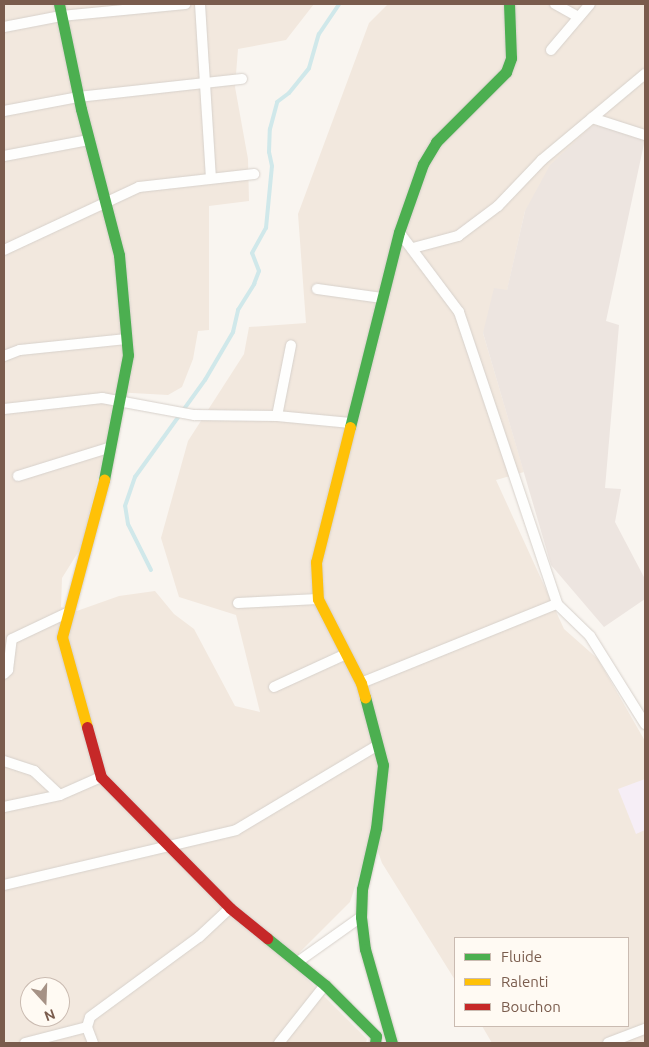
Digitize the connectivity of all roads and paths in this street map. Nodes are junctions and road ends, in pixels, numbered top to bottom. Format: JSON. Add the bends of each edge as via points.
{"nodes":[{"id":1,"x":59,"y":4,"type":"edge"},
{"id":2,"x":185,"y":4,"type":"edge"},
{"id":3,"x":200,"y":4,"type":"edge"},
{"id":4,"x":509,"y":4,"type":"edge"},
{"id":5,"x":556,"y":4,"type":"edge"},
{"id":6,"x":590,"y":4,"type":"edge"},
{"id":7,"x":61,"y":16,"type":"junction"},
{"id":8,"x":578,"y":17,"type":"junction"},
{"id":9,"x":4,"y":27,"type":"edge"},
{"id":10,"x":551,"y":50,"type":"dead end"},
{"id":11,"x":645,"y":74,"type":"edge"},
{"id":12,"x":242,"y":79,"type":"dead end"},
{"id":13,"x":203,"y":83,"type":"junction"},
{"id":14,"x":78,"y":97,"type":"junction"},
{"id":15,"x":4,"y":111,"type":"edge"},
{"id":16,"x":592,"y":118,"type":"junction"},
{"id":17,"x":645,"y":135,"type":"edge"},
{"id":18,"x":89,"y":140,"type":"junction"},
{"id":19,"x":4,"y":156,"type":"edge"},
{"id":20,"x":254,"y":174,"type":"dead end"},
{"id":21,"x":211,"y":177,"type":"junction"},
{"id":22,"x":106,"y":203,"type":"junction"},
{"id":23,"x":399,"y":232,"type":"junction"},
{"id":24,"x":413,"y":248,"type":"junction"},
{"id":25,"x":4,"y":250,"type":"edge"},
{"id":26,"x":317,"y":289,"type":"dead end"},
{"id":27,"x":382,"y":298,"type":"junction"},
{"id":28,"x":126,"y":339,"type":"junction"},
{"id":29,"x":291,"y":345,"type":"dead end"},
{"id":30,"x":4,"y":356,"type":"edge"},
{"id":31,"x":119,"y":401,"type":"junction"},
{"id":32,"x":4,"y":410,"type":"edge"},
{"id":33,"x":277,"y":416,"type":"junction"},
{"id":34,"x":351,"y":423,"type":"junction"},
{"id":35,"x":111,"y":447,"type":"junction"},
{"id":36,"x":18,"y":476,"type":"dead end"},
{"id":37,"x":318,"y":599,"type":"junction"},
{"id":38,"x":238,"y":603,"type":"dead end"},
{"id":39,"x":557,"y":604,"type":"junction"},
{"id":40,"x":69,"y":612,"type":"junction"},
{"id":41,"x":346,"y":654,"type":"junction"},
{"id":42,"x":4,"y":674,"type":"edge"},
{"id":43,"x":361,"y":683,"type":"junction"},
{"id":44,"x":274,"y":687,"type":"dead end"},
{"id":45,"x":645,"y":724,"type":"edge"},
{"id":46,"x":378,"y":745,"type":"junction"},
{"id":47,"x":4,"y":761,"type":"edge"},
{"id":48,"x":101,"y":778,"type":"junction"},
{"id":49,"x":60,"y":794,"type":"junction"},
{"id":50,"x":4,"y":807,"type":"edge"},
{"id":51,"x":167,"y":845,"type":"junction"},
{"id":52,"x":4,"y":885,"type":"edge"},
{"id":53,"x":230,"y":908,"type":"junction"},
{"id":54,"x":361,"y":917,"type":"junction"},
{"id":55,"x":299,"y":961,"type":"junction"},
{"id":56,"x":325,"y":985,"type":"junction"},
{"id":57,"x":87,"y":1027,"type":"junction"},
{"id":58,"x":645,"y":1029,"type":"edge"},
{"id":59,"x":25,"y":1043,"type":"edge"},
{"id":60,"x":93,"y":1043,"type":"edge"},
{"id":61,"x":279,"y":1043,"type":"edge"},
{"id":62,"x":375,"y":1043,"type":"edge"},
{"id":63,"x":392,"y":1043,"type":"edge"},
{"id":64,"x":608,"y":1043,"type":"edge"}],
"edges":[{"from":1,"to":7,"type":"street"},
{"from":2,"to":7,"type":"street"},
{"from":3,"to":13,"type":"street"},
{"from":4,"to":23,"type":"street","via":[[511,58],[506,72],[436,142],[423,164]]},
{"from":5,"to":8,"type":"street"},
{"from":6,"to":8,"type":"street"},
{"from":7,"to":9,"type":"street"},
{"from":7,"to":14,"type":"street"},
{"from":8,"to":10,"type":"street"},
{"from":11,"to":16,"type":"street"},
{"from":12,"to":13,"type":"street"},
{"from":13,"to":14,"type":"street"},
{"from":13,"to":21,"type":"street"},
{"from":14,"to":15,"type":"street"},
{"from":14,"to":18,"type":"street"},
{"from":16,"to":17,"type":"street"},
{"from":16,"to":24,"type":"street","via":[[542,160],[498,206],[458,236]]},
{"from":18,"to":19,"type":"street"},
{"from":18,"to":22,"type":"street"},
{"from":20,"to":21,"type":"street"},
{"from":21,"to":22,"type":"street","via":[[139,187]]},
{"from":22,"to":25,"type":"street"},
{"from":22,"to":28,"type":"street","via":[[120,255]]},
{"from":23,"to":24,"type":"street"},
{"from":23,"to":27,"type":"street"},
{"from":24,"to":39,"type":"street","via":[[459,312]]},
{"from":26,"to":27,"type":"street"},
{"from":27,"to":34,"type":"street"},
{"from":28,"to":30,"type":"street","via":[[20,350]]},
{"from":28,"to":31,"type":"street","via":[[128,355]]},
{"from":29,"to":33,"type":"street"},
{"from":31,"to":32,"type":"street","via":[[102,398]]},
{"from":31,"to":33,"type":"street","via":[[194,415]]},
{"from":31,"to":35,"type":"street"},
{"from":33,"to":34,"type":"street"},
{"from":34,"to":37,"type":"street","via":[[316,562]]},
{"from":35,"to":36,"type":"street"},
{"from":35,"to":40,"type":"street"},
{"from":37,"to":38,"type":"street"},
{"from":37,"to":41,"type":"street"},
{"from":39,"to":43,"type":"street"},
{"from":39,"to":45,"type":"street","via":[[590,636]]},
{"from":40,"to":42,"type":"street","via":[[12,639],[8,670]]},
{"from":40,"to":48,"type":"street","via":[[62,637]]},
{"from":41,"to":43,"type":"street"},
{"from":41,"to":44,"type":"street"},
{"from":43,"to":46,"type":"street"},
{"from":46,"to":51,"type":"street","via":[[236,830]]},
{"from":46,"to":54,"type":"street","via":[[382,765],[381,792],[362,888]]},
{"from":47,"to":49,"type":"street","via":[[34,771]]},
{"from":48,"to":49,"type":"street"},
{"from":48,"to":51,"type":"street"},
{"from":49,"to":50,"type":"street"},
{"from":51,"to":52,"type":"street"},
{"from":51,"to":53,"type":"street"},
{"from":53,"to":55,"type":"street"},
{"from":53,"to":57,"type":"street","via":[[199,938],[90,1017]]},
{"from":54,"to":55,"type":"street"},
{"from":54,"to":63,"type":"street","via":[[364,949]]},
{"from":55,"to":56,"type":"street"},
{"from":56,"to":61,"type":"street"},
{"from":56,"to":62,"type":"street","via":[[376,1036]]},
{"from":57,"to":59,"type":"street"},
{"from":57,"to":60,"type":"street"},
{"from":58,"to":64,"type":"street"}]}
